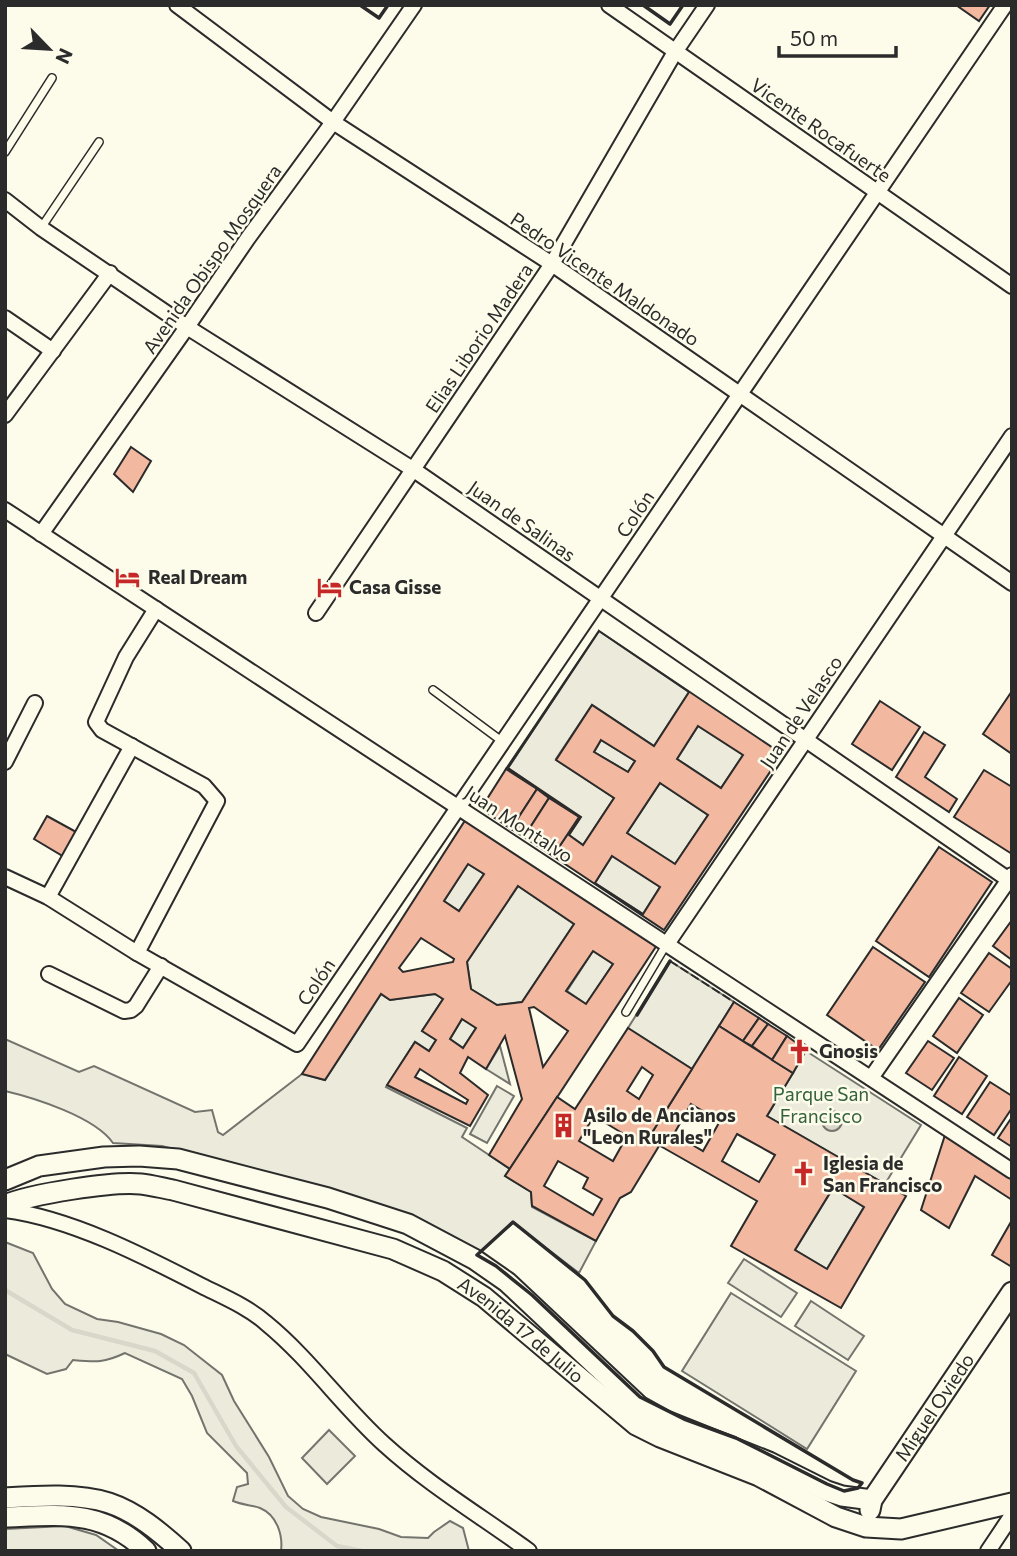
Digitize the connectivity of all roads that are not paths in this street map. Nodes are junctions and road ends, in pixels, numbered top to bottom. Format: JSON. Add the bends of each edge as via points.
{"nodes":[{"id":1,"x":177,"y":5,"type":"edge"},
{"id":2,"x":414,"y":5,"type":"edge"},
{"id":3,"x":609,"y":5,"type":"edge"},
{"id":4,"x":707,"y":5,"type":"edge"},
{"id":5,"x":1005,"y":5,"type":"edge"},
{"id":6,"x":675,"y":52,"type":"junction"},
{"id":7,"x":52,"y":78,"type":"dead end"},
{"id":8,"x":333,"y":122,"type":"junction"},
{"id":9,"x":99,"y":142,"type":"dead end"},
{"id":10,"x":5,"y":152,"type":"edge"},
{"id":11,"x":878,"y":192,"type":"junction"},
{"id":12,"x":5,"y":200,"type":"edge"},
{"id":13,"x":41,"y":228,"type":"junction"},
{"id":14,"x":552,"y":264,"type":"junction"},
{"id":15,"x":110,"y":273,"type":"junction"},
{"id":16,"x":1012,"y":286,"type":"edge"},
{"id":17,"x":5,"y":318,"type":"edge"},
{"id":18,"x":187,"y":327,"type":"junction"},
{"id":19,"x":53,"y":351,"type":"junction"},
{"id":20,"x":740,"y":395,"type":"junction"},
{"id":21,"x":5,"y":415,"type":"edge"},
{"id":22,"x":1012,"y":436,"type":"edge"},
{"id":23,"x":414,"y":470,"type":"junction"},
{"id":24,"x":5,"y":510,"type":"edge"},
{"id":25,"x":41,"y":534,"type":"junction"},
{"id":26,"x":944,"y":536,"type":"junction"},
{"id":27,"x":1012,"y":583,"type":"edge"},
{"id":28,"x":600,"y":598,"type":"junction"},
{"id":29,"x":156,"y":609,"type":"junction"},
{"id":30,"x":316,"y":613,"type":"dead end"},
{"id":31,"x":433,"y":690,"type":"dead end"},
{"id":32,"x":35,"y":703,"type":"dead end"},
{"id":33,"x":805,"y":740,"type":"junction"},
{"id":34,"x":503,"y":742,"type":"junction"},
{"id":35,"x":132,"y":746,"type":"junction"},
{"id":36,"x":5,"y":762,"type":"edge"},
{"id":37,"x":458,"y":807,"type":"junction"},
{"id":38,"x":5,"y":877,"type":"edge"},
{"id":39,"x":1011,"y":879,"type":"edge"},
{"id":40,"x":48,"y":898,"type":"junction"},
{"id":41,"x":667,"y":944,"type":"junction"},
{"id":42,"x":137,"y":953,"type":"junction"},
{"id":43,"x":161,"y":966,"type":"junction"},
{"id":44,"x":49,"y":974,"type":"dead end"},
{"id":45,"x":626,"y":1012,"type":"dead end"},
{"id":46,"x":871,"y":1078,"type":"junction"},
{"id":47,"x":1012,"y":1171,"type":"edge"},
{"id":48,"x":5,"y":1180,"type":"edge"},
{"id":49,"x":10,"y":1204,"type":"edge"},
{"id":50,"x":1012,"y":1292,"type":"edge"},
{"id":51,"x":5,"y":1498,"type":"edge"},
{"id":52,"x":872,"y":1500,"type":"junction"},
{"id":53,"x":1012,"y":1503,"type":"edge"},
{"id":54,"x":1012,"y":1515,"type":"edge"},
{"id":55,"x":5,"y":1517,"type":"edge"},
{"id":56,"x":866,"y":1527,"type":"junction"},
{"id":57,"x":146,"y":1551,"type":"edge"},
{"id":58,"x":181,"y":1551,"type":"edge"},
{"id":59,"x":530,"y":1551,"type":"edge"},
{"id":60,"x":988,"y":1551,"type":"edge"}],
"edges":[{"from":1,"to":8,"type":"street","name":"Pedro Vicente Maldonado"},
{"from":2,"to":8,"type":"street","name":"Avenida Obispo Mosquera"},
{"from":3,"to":6,"type":"street","name":"Vicente Rocafuerte"},
{"from":4,"to":6,"type":"street","name":"Elias Liborio Madera"},
{"from":5,"to":11,"type":"street","name":"Colón"},
{"from":6,"to":11,"type":"street","name":"Vicente Rocafuerte"},
{"from":6,"to":14,"type":"street","name":"Elias Liborio Madera"},
{"from":7,"to":10,"type":"lane"},
{"from":8,"to":14,"type":"street","name":"Pedro Vicente Maldonado"},
{"from":8,"to":18,"type":"street","name":"Avenida Obispo Mosquera"},
{"from":9,"to":13,"type":"lane"},
{"from":11,"to":16,"type":"street","name":"Vicente Rocafuerte"},
{"from":11,"to":20,"type":"street","name":"Colón"},
{"from":12,"to":13,"type":"street","name":"Juan de Salinas"},
{"from":13,"to":15,"type":"street","name":"Juan de Salinas"},
{"from":14,"to":20,"type":"street","name":"Pedro Vicente Maldonado"},
{"from":14,"to":23,"type":"street","name":"Elias Liborio Madera"},
{"from":15,"to":18,"type":"street","name":"Juan de Salinas"},
{"from":15,"to":19,"type":"street"},
{"from":17,"to":19,"type":"street"},
{"from":18,"to":23,"type":"street","name":"Juan de Salinas"},
{"from":18,"to":25,"type":"street","name":"Avenida Obispo Mosquera"},
{"from":19,"to":21,"type":"street"},
{"from":20,"to":26,"type":"street","name":"Pedro Vicente Maldonado"},
{"from":20,"to":28,"type":"street","name":"Colón"},
{"from":22,"to":26,"type":"street","name":"Juan de Velasco"},
{"from":23,"to":28,"type":"street","name":"Juan de Salinas"},
{"from":23,"to":30,"type":"street","name":"Elias Liborio Madera"},
{"from":24,"to":25,"type":"street","name":"Juan Montalvo"},
{"from":25,"to":29,"type":"street","name":"Juan Montalvo"},
{"from":26,"to":27,"type":"street","name":"Pedro Vicente Maldonado"},
{"from":26,"to":33,"type":"street","name":"Juan de Velasco"},
{"from":28,"to":33,"type":"street","name":"Juan de Salinas"},
{"from":28,"to":34,"type":"street","name":"Colón"},
{"from":29,"to":35,"type":"street","via":[[126,657],[96,722]]},
{"from":29,"to":37,"type":"street","name":"Juan Montalvo"},
{"from":31,"to":34,"type":"lane"},
{"from":32,"to":36,"type":"street"},
{"from":33,"to":39,"type":"street","name":"Juan de Salinas"},
{"from":33,"to":41,"type":"street","name":"Juan de Velasco"},
{"from":34,"to":37,"type":"street","name":"Colón"},
{"from":35,"to":40,"type":"street"},
{"from":35,"to":42,"type":"street","via":[[204,786],[217,801]]},
{"from":37,"to":41,"type":"street","name":"Juan Montalvo"},
{"from":37,"to":43,"type":"street","name":"Colón","via":[[297,1044]]},
{"from":38,"to":40,"type":"street"},
{"from":39,"to":46,"type":"street"},
{"from":40,"to":42,"type":"street"},
{"from":41,"to":45,"type":"lane","name":"Juan de Velasco"},
{"from":41,"to":46,"type":"street","name":"Juan Montalvo"},
{"from":42,"to":43,"type":"street"},
{"from":43,"to":44,"type":"street","via":[[136,1006],[124,1011]]},
{"from":46,"to":47,"type":"street","name":"Juan Montalvo"},
{"from":48,"to":52,"type":"main road","name":"Avenida 17 de Julio","via":[[39,1166],[104,1157],[178,1158],[408,1224],[507,1282],[654,1415],[738,1448],[827,1491]]},
{"from":49,"to":56,"type":"main road","name":"Avenida 17 de Julio","via":[[138,1184],[393,1249],[426,1262],[484,1297],[636,1425]]},
{"from":49,"to":59,"type":"street","via":[[171,1270],[264,1321],[425,1480]]},
{"from":50,"to":52,"type":"main road","name":"Miguel Oviedo"},
{"from":51,"to":58,"type":"main road","via":[[55,1495],[107,1503],[137,1517]]},
{"from":52,"to":56,"type":"main road","name":"Miguel Oviedo"},
{"from":53,"to":56,"type":"main road","name":"Avenida 17 de Julio","via":[[901,1529]]},
{"from":54,"to":60,"type":"street"},
{"from":55,"to":57,"type":"main road","via":[[69,1514],[116,1529]]}]}
